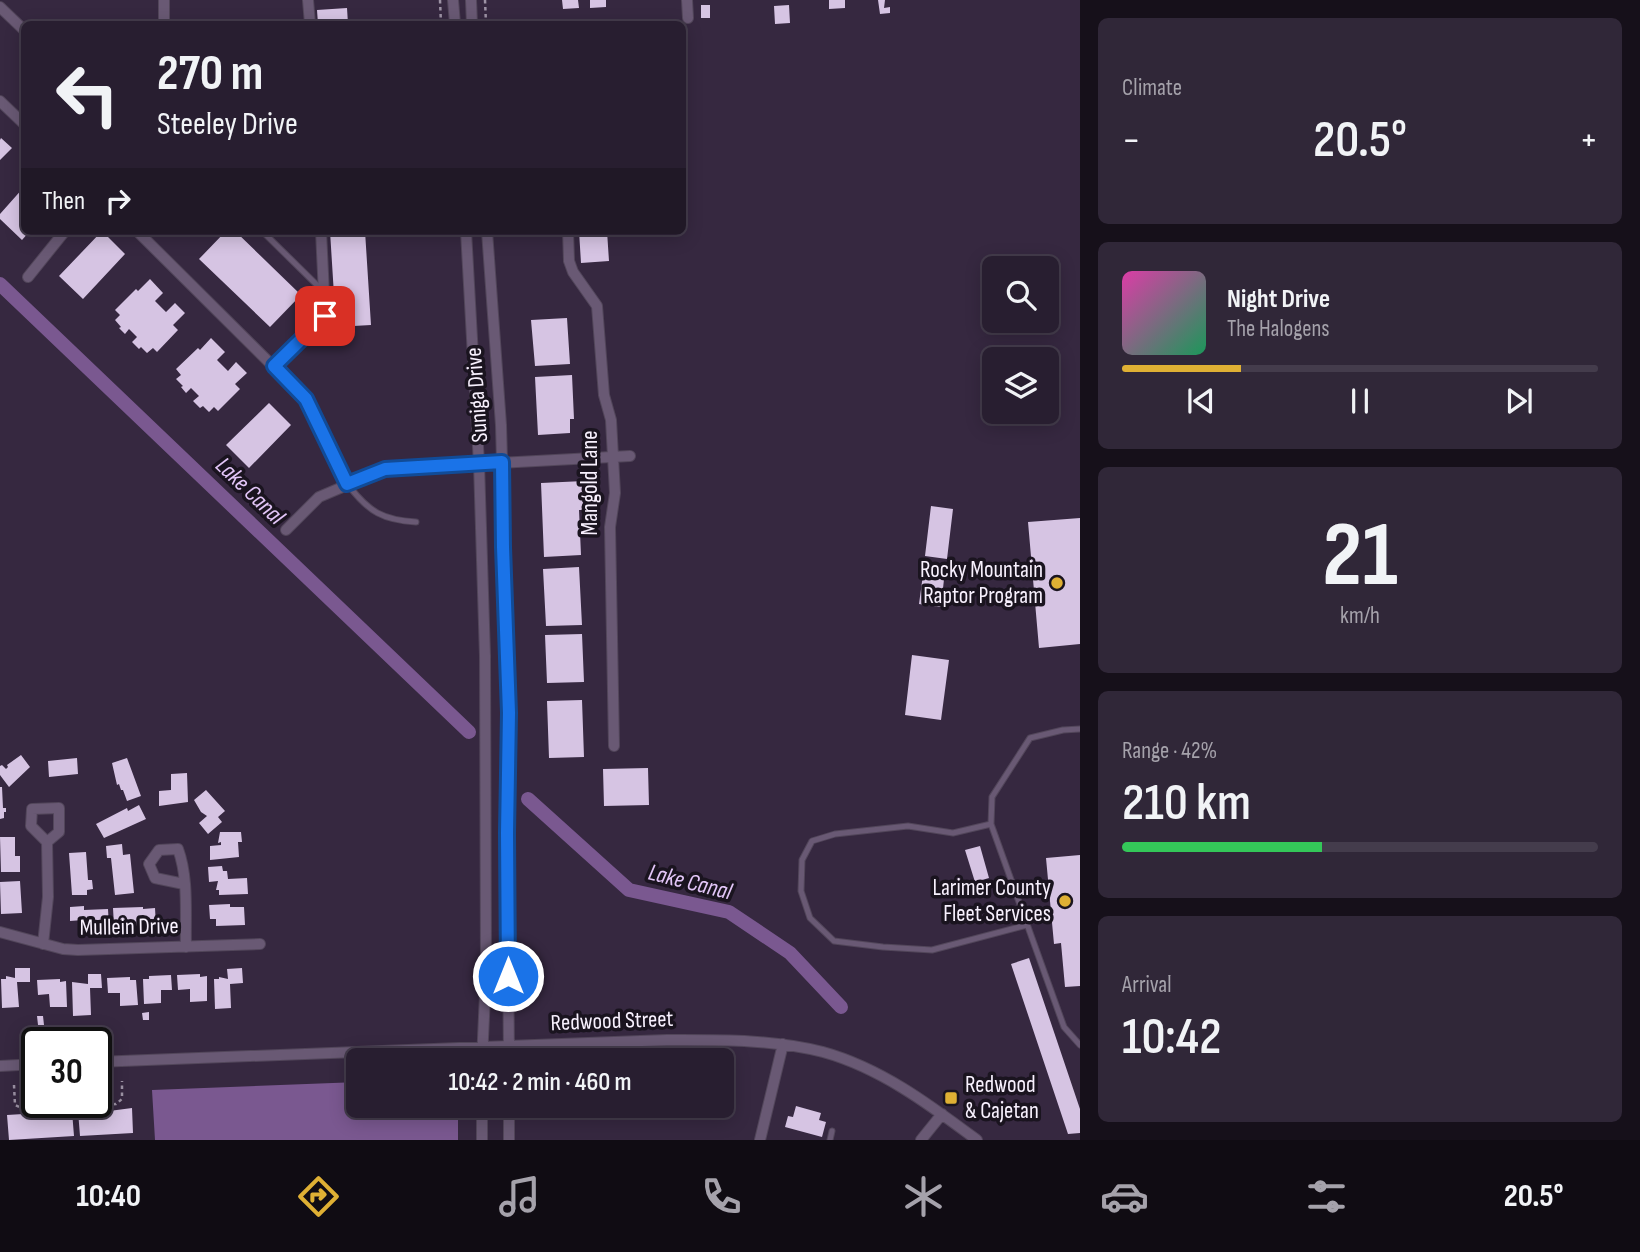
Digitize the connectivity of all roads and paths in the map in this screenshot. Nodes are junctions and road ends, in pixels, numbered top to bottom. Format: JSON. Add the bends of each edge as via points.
{"nodes":[{"id":1,"x":164,"y":0,"type":"edge"},
{"id":2,"x":308,"y":0,"type":"edge"},
{"id":3,"x":440,"y":0,"type":"edge"},
{"id":4,"x":453,"y":0,"type":"edge"},
{"id":5,"x":471,"y":0,"type":"edge"},
{"id":6,"x":485,"y":0,"type":"edge"},
{"id":7,"x":687,"y":0,"type":"edge"},
{"id":8,"x":0,"y":7,"type":"edge"},
{"id":9,"x":688,"y":18,"type":"dead end"},
{"id":10,"x":164,"y":21,"type":"edge"},
{"id":11,"x":310,"y":21,"type":"edge"},
{"id":12,"x":441,"y":21,"type":"edge"},
{"id":13,"x":455,"y":21,"type":"edge"},
{"id":14,"x":472,"y":21,"type":"edge"},
{"id":15,"x":486,"y":21,"type":"edge"},
{"id":16,"x":21,"y":27,"type":"edge"},
{"id":17,"x":0,"y":101,"type":"edge"},
{"id":18,"x":21,"y":121,"type":"edge"},
{"id":19,"x":62,"y":235,"type":"edge"},
{"id":20,"x":141,"y":235,"type":"edge"},
{"id":21,"x":266,"y":235,"type":"edge"},
{"id":22,"x":321,"y":235,"type":"edge"},
{"id":23,"x":466,"y":235,"type":"edge"},
{"id":24,"x":487,"y":235,"type":"edge"},
{"id":25,"x":568,"y":235,"type":"edge"},
{"id":26,"x":28,"y":277,"type":"dead end"},
{"id":27,"x":325,"y":293,"type":"junction"},
{"id":28,"x":274,"y":366,"type":"junction"},
{"id":29,"x":630,"y":456,"type":"dead end"},
{"id":30,"x":613,"y":457,"type":"junction"},
{"id":31,"x":502,"y":462,"type":"junction"},
{"id":32,"x":479,"y":464,"type":"junction"},
{"id":33,"x":347,"y":484,"type":"junction"},
{"id":34,"x":416,"y":522,"type":"dead end"},
{"id":35,"x":286,"y":530,"type":"dead end"},
{"id":36,"x":1080,"y":729,"type":"edge"},
{"id":37,"x":614,"y":746,"type":"dead end"},
{"id":38,"x":991,"y":824,"type":"junction"},
{"id":39,"x":47,"y":842,"type":"dead end"},
{"id":40,"x":184,"y":884,"type":"dead end"},
{"id":41,"x":1027,"y":925,"type":"junction"},
{"id":42,"x":0,"y":933,"type":"edge"},
{"id":43,"x":43,"y":944,"type":"junction"},
{"id":44,"x":260,"y":944,"type":"dead end"},
{"id":45,"x":186,"y":947,"type":"junction"},
{"id":46,"x":783,"y":1044,"type":"junction"},
{"id":47,"x":1080,"y":1045,"type":"edge"},
{"id":48,"x":482,"y":1046,"type":"junction"},
{"id":49,"x":509,"y":1046,"type":"junction"},
{"id":50,"x":112,"y":1061,"type":"edge"},
{"id":51,"x":21,"y":1065,"type":"edge"},
{"id":52,"x":0,"y":1066,"type":"edge"},
{"id":53,"x":122,"y":1081,"type":"dead end"},
{"id":54,"x":14,"y":1085,"type":"dead end"},
{"id":55,"x":942,"y":1114,"type":"junction"},
{"id":56,"x":482,"y":1118,"type":"edge"},
{"id":57,"x":509,"y":1118,"type":"edge"},
{"id":58,"x":832,"y":1131,"type":"dead end"},
{"id":59,"x":482,"y":1140,"type":"edge"},
{"id":60,"x":509,"y":1140,"type":"edge"},
{"id":61,"x":760,"y":1140,"type":"edge"},
{"id":62,"x":830,"y":1140,"type":"edge"},
{"id":63,"x":921,"y":1140,"type":"edge"},
{"id":64,"x":977,"y":1140,"type":"edge"}],
"edges":[{"from":1,"to":10,"type":"street"},
{"from":2,"to":11,"type":"street"},
{"from":3,"to":12,"type":"path"},
{"from":4,"to":13,"type":"street"},
{"from":5,"to":14,"type":"street"},
{"from":6,"to":15,"type":"path"},
{"from":7,"to":9,"type":"street"},
{"from":8,"to":16,"type":"street"},
{"from":17,"to":18,"type":"street"},
{"from":19,"to":26,"type":"street"},
{"from":20,"to":28,"type":"street"},
{"from":21,"to":27,"type":"lane"},
{"from":22,"to":27,"type":"street"},
{"from":23,"to":32,"type":"street","name":"Suniga Drive"},
{"from":24,"to":31,"type":"street","name":"Suniga Drive"},
{"from":25,"to":30,"type":"street","name":"Mangold Lane","via":[[573,272],[597,306]]},
{"from":27,"to":28,"type":"street","via":[[325,316]]},
{"from":28,"to":33,"type":"street","via":[[306,399]]},
{"from":29,"to":30,"type":"street"},
{"from":30,"to":31,"type":"street"},
{"from":30,"to":37,"type":"street","name":"Mangold Lane"},
{"from":31,"to":32,"type":"street"},
{"from":31,"to":49,"type":"street","name":"Suniga Drive","via":[[509,713]]},
{"from":32,"to":33,"type":"street","via":[[385,469]]},
{"from":32,"to":48,"type":"street","name":"Suniga Drive","via":[[485,656]]},
{"from":33,"to":34,"type":"lane","via":[[373,512],[395,521]]},
{"from":33,"to":35,"type":"street","via":[[319,497]]},
{"from":36,"to":38,"type":"lane","via":[[1030,738],[992,797]]},
{"from":38,"to":41,"type":"lane"},
{"from":38,"to":41,"type":"lane","via":[[953,833],[908,826],[812,841],[802,860],[801,891],[810,918],[834,941],[932,950]]},
{"from":39,"to":43,"type":"street"},
{"from":40,"to":45,"type":"street"},
{"from":41,"to":47,"type":"lane","via":[[1064,1027]]},
{"from":42,"to":43,"type":"street","name":"Mullein Drive"},
{"from":43,"to":45,"type":"street","name":"Mullein Drive","via":[[78,950]]},
{"from":44,"to":45,"type":"street","name":"Mullein Drive"},
{"from":46,"to":49,"type":"street","name":"Redwood Street","via":[[667,1040]]},
{"from":46,"to":55,"type":"street","name":"Redwood Street","via":[[861,1066]]},
{"from":46,"to":61,"type":"street"},
{"from":48,"to":49,"type":"street","name":"Redwood Street"},
{"from":48,"to":50,"type":"street","name":"Redwood Street"},
{"from":51,"to":52,"type":"street"},
{"from":53,"to":54,"type":"path","via":[[122,1099],[116,1104],[26,1110],[15,1105]]},
{"from":55,"to":63,"type":"street"},
{"from":55,"to":64,"type":"street","name":"Redwood Street"},
{"from":56,"to":59,"type":"street"},
{"from":57,"to":60,"type":"street"},
{"from":58,"to":62,"type":"lane"}]}
